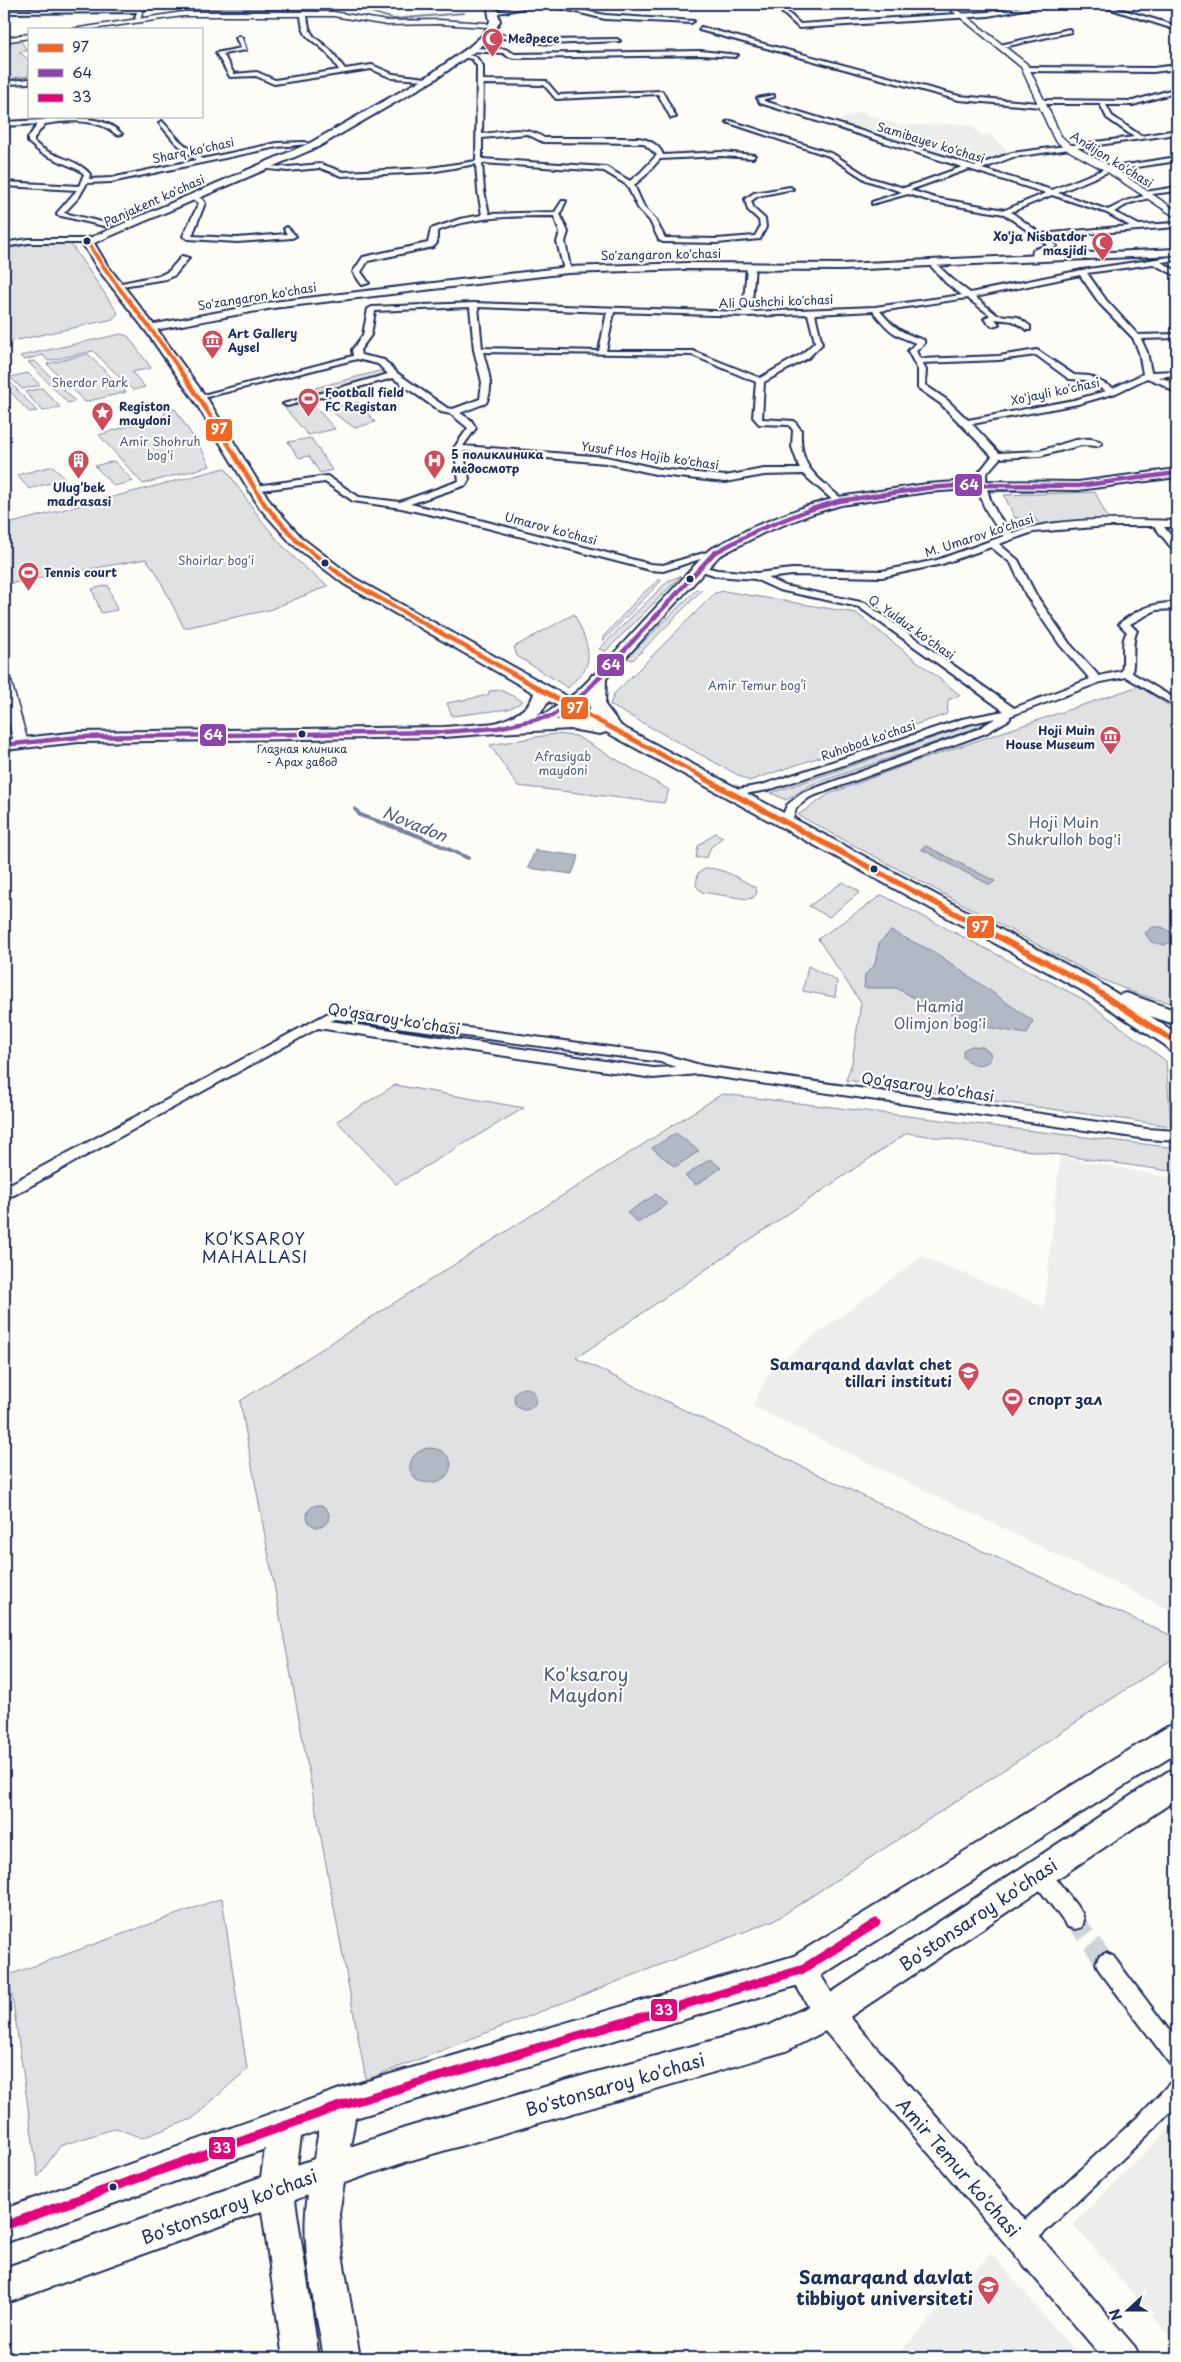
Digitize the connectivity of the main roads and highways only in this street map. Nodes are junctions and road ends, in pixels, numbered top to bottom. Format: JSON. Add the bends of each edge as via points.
{"nodes":[{"id":1,"x":483,"y":4,"type":"edge"},
{"id":2,"x":493,"y":8,"type":"edge"},
{"id":3,"x":487,"y":30,"type":"junction"},
{"id":4,"x":87,"y":241,"type":"junction"},
{"id":5,"x":1177,"y":252,"type":"edge"},
{"id":6,"x":150,"y":328,"type":"junction"},
{"id":7,"x":1177,"y":473,"type":"edge"},
{"id":8,"x":598,"y":679,"type":"junction"},
{"id":9,"x":543,"y":690,"type":"junction"},
{"id":10,"x":569,"y":705,"type":"junction"},
{"id":11,"x":496,"y":728,"type":"junction"},
{"id":12,"x":618,"y":732,"type":"junction"},
{"id":13,"x":4,"y":745,"type":"edge"},
{"id":14,"x":1088,"y":985,"type":"junction"},
{"id":15,"x":1177,"y":1018,"type":"edge"},
{"id":16,"x":1177,"y":1046,"type":"edge"},
{"id":17,"x":1177,"y":1737,"type":"edge"},
{"id":18,"x":1177,"y":1782,"type":"edge"},
{"id":19,"x":801,"y":1970,"type":"junction"},
{"id":20,"x":828,"y":2013,"type":"junction"},
{"id":21,"x":340,"y":2106,"type":"junction"},
{"id":22,"x":286,"y":2125,"type":"junction"},
{"id":23,"x":331,"y":2170,"type":"junction"},
{"id":24,"x":276,"y":2188,"type":"junction"},
{"id":25,"x":4,"y":2226,"type":"edge"},
{"id":26,"x":4,"y":2286,"type":"edge"},
{"id":27,"x":301,"y":2358,"type":"edge"},
{"id":28,"x":342,"y":2358,"type":"edge"},
{"id":29,"x":1124,"y":2358,"type":"edge"}],
"edges":[{"from":1,"to":3,"type":"main road"},
{"from":2,"to":3,"type":"main road","name":"Panjakent ko'chasi","via":[[495,20]]},
{"from":3,"to":4,"type":"main road","name":"Panjakent ko'chasi","via":[[467,53],[391,103],[314,145]]},
{"from":3,"to":4,"type":"main road","name":"Panjakent ko'chasi","via":[[422,78],[305,144],[108,225],[86,235]]},
{"from":4,"to":6,"type":"main road"},
{"from":5,"to":6,"type":"main road","name":"So'zangaron ko'chasi","via":[[842,267],[688,266],[568,270],[260,307]]},
{"from":6,"to":9,"type":"main road","via":[[199,397],[265,506],[297,541],[349,581]]},
{"from":7,"to":8,"type":"main road","via":[[1078,486],[927,488],[838,501],[758,530],[714,553]]},
{"from":8,"to":10,"type":"main road"},
{"from":8,"to":12,"type":"main road","via":[[594,702]]},
{"from":9,"to":10,"type":"main road"},
{"from":9,"to":11,"type":"main road","via":[[540,702],[528,716]]},
{"from":10,"to":11,"type":"main road","via":[[552,716]]},
{"from":10,"to":12,"type":"main road"},
{"from":11,"to":12,"type":"main road","via":[[570,724]]},
{"from":11,"to":13,"type":"main road","via":[[351,735],[79,737]]},
{"from":12,"to":14,"type":"main road"},
{"from":14,"to":15,"type":"main road"},
{"from":14,"to":16,"type":"main road"},
{"from":17,"to":19,"type":"main road"},
{"from":18,"to":20,"type":"main road","name":"Bo'stonsaroy ko'chasi"},
{"from":19,"to":20,"type":"main road","name":"Amir Temur ko'chasi"},
{"from":19,"to":21,"type":"main road"},
{"from":20,"to":23,"type":"main road","name":"Bo'stonsaroy ko'chasi","via":[[775,2040],[585,2092]]},
{"from":20,"to":29,"type":"main road","name":"Amir Temur ko'chasi"},
{"from":21,"to":22,"type":"main road"},
{"from":21,"to":23,"type":"main road"},
{"from":22,"to":24,"type":"main road"},
{"from":22,"to":25,"type":"main road"},
{"from":23,"to":24,"type":"main road","name":"Bo'stonsaroy ko'chasi"},
{"from":23,"to":28,"type":"main road","via":[[322,2214],[324,2248]]},
{"from":24,"to":26,"type":"main road","name":"Bo'stonsaroy ko'chasi"},
{"from":24,"to":27,"type":"main road"}]}
